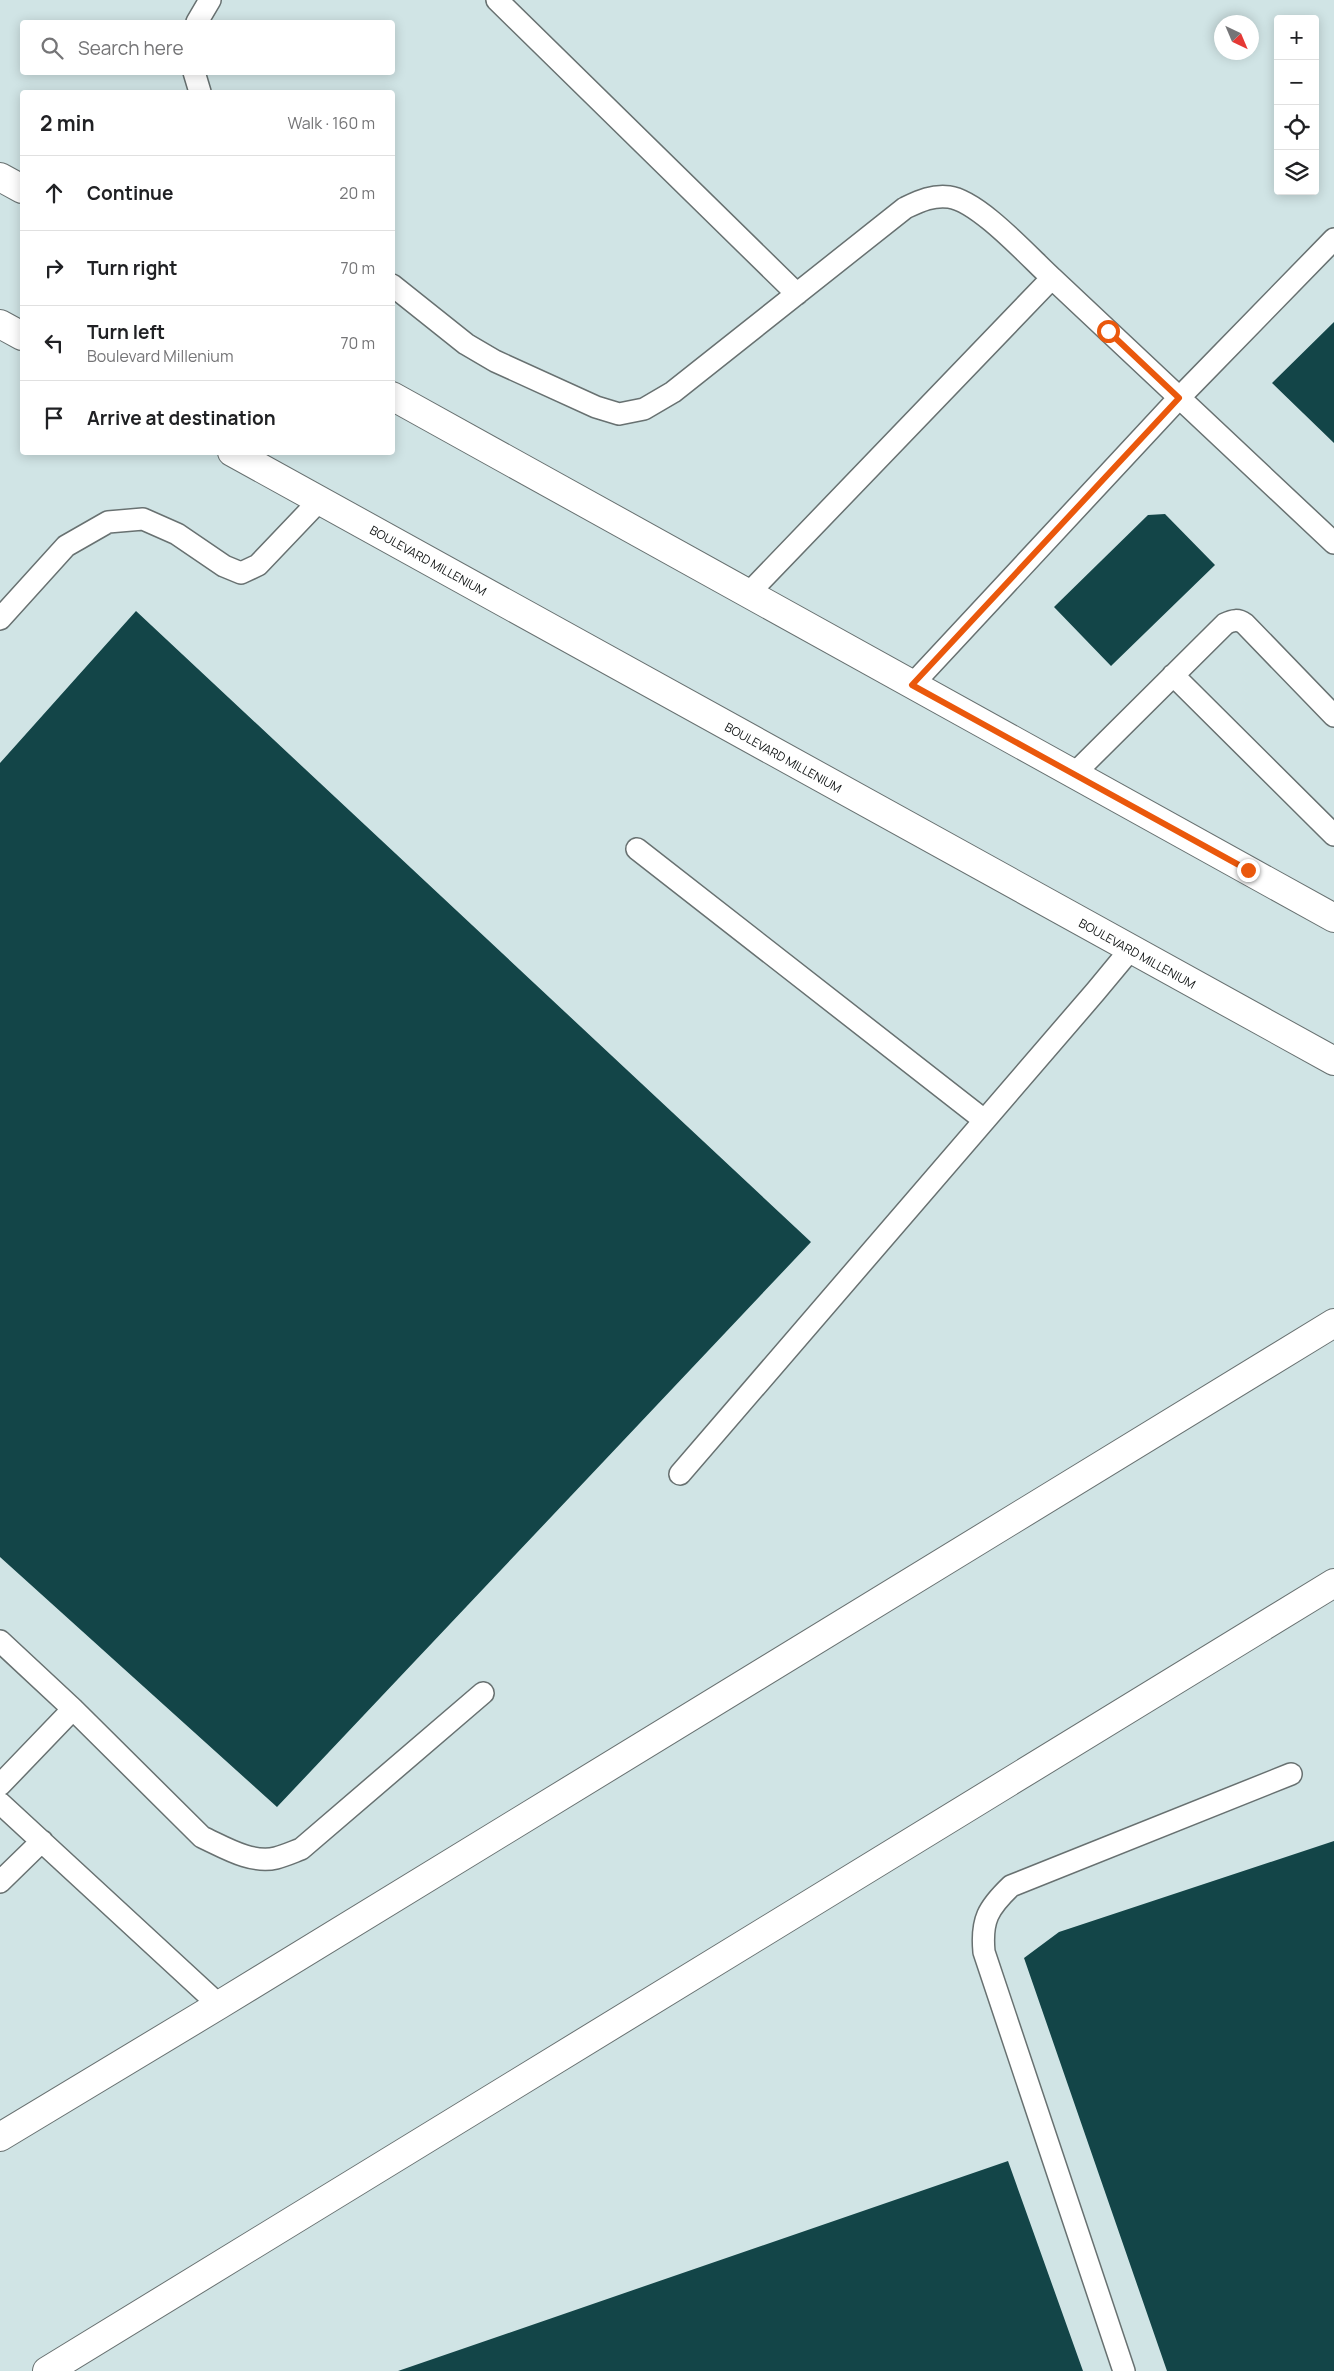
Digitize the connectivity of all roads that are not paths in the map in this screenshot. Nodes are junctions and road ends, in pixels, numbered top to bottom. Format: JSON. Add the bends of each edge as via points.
{"nodes":[{"id":1,"x":210,"y":0,"type":"edge"},
{"id":2,"x":497,"y":0,"type":"edge"},
{"id":3,"x":198,"y":20,"type":"edge"},
{"id":4,"x":195,"y":75,"type":"edge"},
{"id":5,"x":199,"y":90,"type":"edge"},
{"id":6,"x":0,"y":177,"type":"edge"},
{"id":7,"x":20,"y":188,"type":"edge"},
{"id":8,"x":1334,"y":239,"type":"edge"},
{"id":9,"x":1052,"y":278,"type":"junction"},
{"id":10,"x":395,"y":288,"type":"edge"},
{"id":11,"x":797,"y":294,"type":"junction"},
{"id":12,"x":0,"y":324,"type":"edge"},
{"id":13,"x":20,"y":335,"type":"edge"},
{"id":14,"x":395,"y":398,"type":"edge"},
{"id":15,"x":1179,"y":398,"type":"junction"},
{"id":16,"x":237,"y":455,"type":"edge"},
{"id":17,"x":319,"y":501,"type":"junction"},
{"id":18,"x":1334,"y":544,"type":"edge"},
{"id":19,"x":748,"y":594,"type":"junction"},
{"id":20,"x":0,"y":619,"type":"edge"},
{"id":21,"x":1173,"y":675,"type":"junction"},
{"id":22,"x":912,"y":685,"type":"junction"},
{"id":23,"x":1334,"y":716,"type":"edge"},
{"id":24,"x":1075,"y":774,"type":"junction"},
{"id":25,"x":1334,"y":835,"type":"edge"},
{"id":26,"x":637,"y":849,"type":"dead end"},
{"id":27,"x":1334,"y":918,"type":"edge"},
{"id":28,"x":1130,"y":950,"type":"junction"},
{"id":29,"x":1334,"y":1061,"type":"edge"},
{"id":30,"x":984,"y":1120,"type":"junction"},
{"id":31,"x":1334,"y":1323,"type":"edge"},
{"id":32,"x":680,"y":1474,"type":"dead end"},
{"id":33,"x":1334,"y":1583,"type":"edge"},
{"id":34,"x":0,"y":1641,"type":"edge"},
{"id":35,"x":484,"y":1693,"type":"dead end"},
{"id":36,"x":73,"y":1709,"type":"junction"},
{"id":37,"x":1291,"y":1774,"type":"dead end"},
{"id":38,"x":0,"y":1785,"type":"edge"},
{"id":39,"x":0,"y":1803,"type":"edge"},
{"id":40,"x":42,"y":1841,"type":"junction"},
{"id":41,"x":0,"y":1882,"type":"edge"},
{"id":42,"x":219,"y":2005,"type":"junction"},
{"id":43,"x":0,"y":2136,"type":"edge"},
{"id":44,"x":47,"y":2371,"type":"edge"},
{"id":45,"x":1124,"y":2371,"type":"edge"}],
"edges":[{"from":1,"to":3,"type":"lane"},
{"from":2,"to":11,"type":"lane"},
{"from":4,"to":5,"type":"lane"},
{"from":6,"to":7,"type":"street"},
{"from":8,"to":15,"type":"lane"},
{"from":9,"to":11,"type":"lane","via":[[978,210],[950,198],[926,198],[904,208]]},
{"from":9,"to":15,"type":"lane"},
{"from":9,"to":19,"type":"lane"},
{"from":10,"to":11,"type":"lane","via":[[466,344],[596,407],[619,414],[644,410],[673,392]]},
{"from":12,"to":13,"type":"street"},
{"from":14,"to":19,"type":"street"},
{"from":15,"to":18,"type":"lane"},
{"from":15,"to":22,"type":"lane"},
{"from":16,"to":17,"type":"street","name":"BOULEVARD MILLENIUM"},
{"from":17,"to":20,"type":"lane","via":[[258,565],[241,573],[224,566],[177,534],[143,519],[108,522],[66,546]]},
{"from":17,"to":28,"type":"street","name":"BOULEVARD MILLENIUM"},
{"from":19,"to":22,"type":"street"},
{"from":21,"to":23,"type":"lane","via":[[1225,624],[1240,620]]},
{"from":21,"to":24,"type":"lane"},
{"from":21,"to":25,"type":"lane"},
{"from":22,"to":24,"type":"street"},
{"from":24,"to":27,"type":"street"},
{"from":26,"to":30,"type":"lane"},
{"from":28,"to":29,"type":"street","name":"BOULEVARD MILLENIUM"},
{"from":28,"to":30,"type":"lane"},
{"from":30,"to":32,"type":"lane"},
{"from":31,"to":42,"type":"street"},
{"from":33,"to":44,"type":"street"},
{"from":34,"to":36,"type":"lane"},
{"from":35,"to":36,"type":"lane","via":[[301,1849],[274,1858],[252,1858],[202,1837]]},
{"from":36,"to":38,"type":"lane"},
{"from":37,"to":45,"type":"lane","via":[[1010,1886],[985,1918],[984,1952]]},
{"from":39,"to":40,"type":"lane"},
{"from":40,"to":41,"type":"lane"},
{"from":40,"to":42,"type":"lane"},
{"from":42,"to":43,"type":"street"}]}
